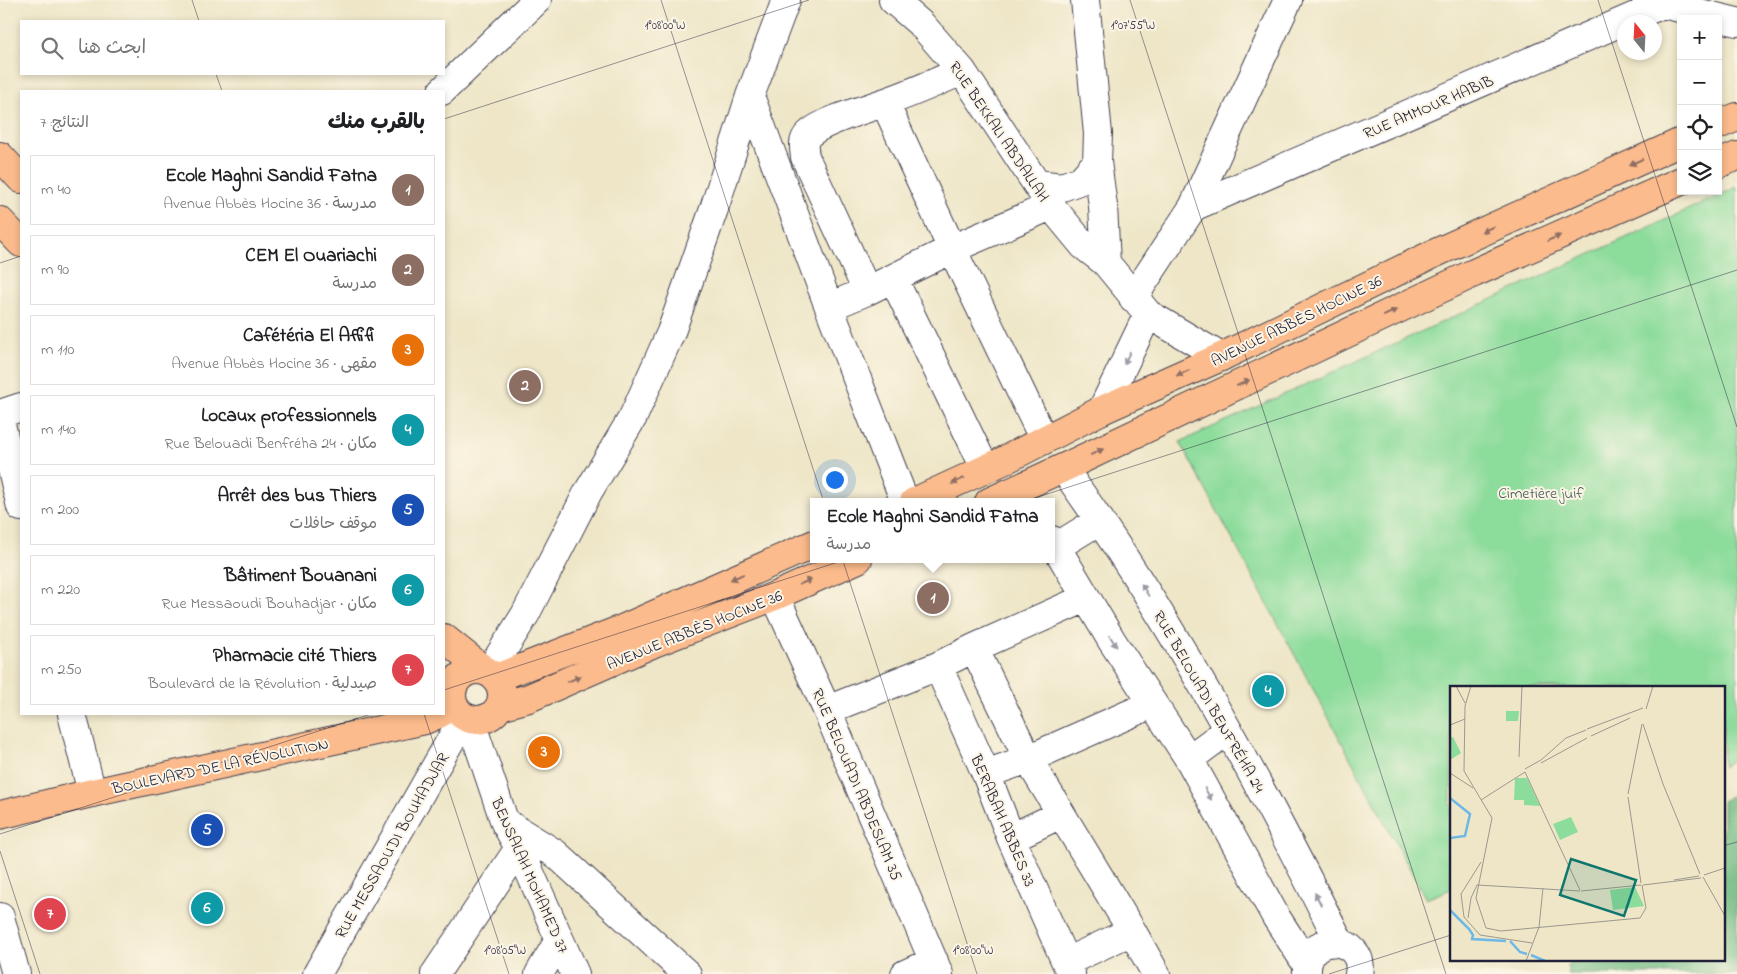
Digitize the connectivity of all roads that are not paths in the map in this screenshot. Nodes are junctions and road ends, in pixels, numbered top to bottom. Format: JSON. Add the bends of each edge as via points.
{"nodes":[{"id":1,"x":537,"y":0,"type":"edge"},
{"id":2,"x":786,"y":0,"type":"edge"},
{"id":3,"x":893,"y":0,"type":"edge"},
{"id":4,"x":1084,"y":0,"type":"edge"},
{"id":5,"x":1288,"y":0,"type":"edge"},
{"id":6,"x":1654,"y":2,"type":"edge"},
{"id":7,"x":1705,"y":6,"type":"edge"},
{"id":8,"x":1737,"y":22,"type":"edge"},
{"id":9,"x":962,"y":71,"type":"junction"},
{"id":10,"x":443,"y":90,"type":"edge"},
{"id":11,"x":750,"y":96,"type":"junction"},
{"id":12,"x":885,"y":103,"type":"junction"},
{"id":13,"x":1737,"y":117,"type":"edge"},
{"id":14,"x":1722,"y":123,"type":"edge"},
{"id":15,"x":1677,"y":144,"type":"edge"},
{"id":16,"x":1737,"y":156,"type":"edge"},
{"id":17,"x":1097,"y":162,"type":"junction"},
{"id":18,"x":1722,"y":162,"type":"edge"},
{"id":19,"x":1677,"y":183,"type":"edge"},
{"id":20,"x":1044,"y":195,"type":"junction"},
{"id":21,"x":1193,"y":207,"type":"junction"},
{"id":22,"x":0,"y":220,"type":"edge"},
{"id":23,"x":20,"y":242,"type":"edge"},
{"id":24,"x":952,"y":249,"type":"junction"},
{"id":25,"x":1106,"y":263,"type":"junction"},
{"id":26,"x":893,"y":278,"type":"junction"},
{"id":27,"x":867,"y":291,"type":"junction"},
{"id":28,"x":1140,"y":306,"type":"junction"},
{"id":29,"x":829,"y":307,"type":"junction"},
{"id":30,"x":1220,"y":357,"type":"junction"},
{"id":31,"x":20,"y":407,"type":"edge"},
{"id":32,"x":1102,"y":410,"type":"junction"},
{"id":33,"x":0,"y":414,"type":"edge"},
{"id":34,"x":0,"y":420,"type":"edge"},
{"id":35,"x":1044,"y":440,"type":"junction"},
{"id":36,"x":985,"y":468,"type":"junction"},
{"id":37,"x":1063,"y":468,"type":"junction"},
{"id":38,"x":1024,"y":495,"type":"edge"},
{"id":39,"x":903,"y":498,"type":"edge"},
{"id":40,"x":922,"y":498,"type":"edge"},
{"id":41,"x":1009,"y":498,"type":"edge"},
{"id":42,"x":20,"y":503,"type":"edge"},
{"id":43,"x":1100,"y":520,"type":"junction"},
{"id":44,"x":1055,"y":542,"type":"edge"},
{"id":45,"x":1055,"y":545,"type":"edge"},
{"id":46,"x":810,"y":546,"type":"edge"},
{"id":47,"x":849,"y":563,"type":"edge"},
{"id":48,"x":774,"y":596,"type":"junction"},
{"id":49,"x":1086,"y":598,"type":"junction"},
{"id":50,"x":445,"y":639,"type":"edge"},
{"id":51,"x":974,"y":648,"type":"junction"},
{"id":52,"x":938,"y":666,"type":"junction"},
{"id":53,"x":490,"y":673,"type":"junction"},
{"id":54,"x":1152,"y":704,"type":"junction"},
{"id":55,"x":500,"y":706,"type":"junction"},
{"id":56,"x":453,"y":708,"type":"edge"},
{"id":57,"x":827,"y":710,"type":"junction"},
{"id":58,"x":72,"y":715,"type":"edge"},
{"id":59,"x":437,"y":715,"type":"edge"},
{"id":60,"x":1228,"y":730,"type":"junction"},
{"id":61,"x":1028,"y":759,"type":"junction"},
{"id":62,"x":1189,"y":759,"type":"junction"},
{"id":63,"x":986,"y":774,"type":"junction"},
{"id":64,"x":92,"y":793,"type":"junction"},
{"id":65,"x":1061,"y":814,"type":"junction"},
{"id":66,"x":0,"y":815,"type":"edge"},
{"id":67,"x":505,"y":822,"type":"junction"},
{"id":68,"x":1010,"y":838,"type":"junction"},
{"id":69,"x":519,"y":848,"type":"junction"},
{"id":70,"x":0,"y":916,"type":"edge"},
{"id":71,"x":1132,"y":931,"type":"junction"},
{"id":72,"x":559,"y":940,"type":"junction"},
{"id":73,"x":1340,"y":943,"type":"junction"},
{"id":74,"x":936,"y":968,"type":"edge"},
{"id":75,"x":1068,"y":968,"type":"edge"},
{"id":76,"x":1307,"y":970,"type":"edge"},
{"id":77,"x":1360,"y":972,"type":"edge"},
{"id":78,"x":16,"y":974,"type":"edge"},
{"id":79,"x":317,"y":974,"type":"edge"},
{"id":80,"x":435,"y":974,"type":"edge"},
{"id":81,"x":539,"y":974,"type":"edge"},
{"id":82,"x":574,"y":974,"type":"edge"},
{"id":83,"x":688,"y":974,"type":"edge"},
{"id":84,"x":905,"y":974,"type":"edge"},
{"id":85,"x":1156,"y":974,"type":"edge"}],
"edges":[{"from":1,"to":10,"type":"street"},
{"from":2,"to":11,"type":"street"},
{"from":3,"to":9,"type":"street","name":"RUE BEKKALI ABDALLAH","via":[[922,25]]},
{"from":4,"to":17,"type":"street","via":[[1098,134]]},
{"from":5,"to":21,"type":"street"},
{"from":6,"to":7,"type":"street"},
{"from":6,"to":21,"type":"street","name":"RUE AMMOUR HABIB"},
{"from":7,"to":8,"type":"street"},
{"from":9,"to":12,"type":"street"},
{"from":9,"to":20,"type":"street","name":"RUE BEKKALI ABDALLAH"},
{"from":11,"to":29,"type":"street"},
{"from":11,"to":53,"type":"street","via":[[671,332],[633,417],[588,492],[525,615]]},
{"from":12,"to":24,"type":"street"},
{"from":12,"to":27,"type":"street","via":[[813,130],[806,137],[804,146],[805,157]]},
{"from":13,"to":14,"type":"main road"},
{"from":15,"to":30,"type":"main road","name":"AVENUE ABBÈS HOCINE 36","one_way":true,"via":[[1431,255]]},
{"from":16,"to":18,"type":"main road"},
{"from":17,"to":20,"type":"street","via":[[1081,180]]},
{"from":17,"to":25,"type":"street"},
{"from":37,"to":19,"type":"main road","name":"AVENUE ABBÈS HOCINE 36","one_way":true,"via":[[1474,273]]},
{"from":20,"to":24,"type":"street"},
{"from":20,"to":25,"type":"street","name":"RUE BEKKALI ABDALLAH","via":[[1084,246]]},
{"from":21,"to":28,"type":"street"},
{"from":22,"to":23,"type":"main road"},
{"from":24,"to":26,"type":"street"},
{"from":24,"to":35,"type":"street"},
{"from":25,"to":28,"type":"street","name":"RUE BEKKALI ABDALLAH"},
{"from":26,"to":27,"type":"street"},
{"from":26,"to":36,"type":"street"},
{"from":27,"to":29,"type":"street"},
{"from":28,"to":30,"type":"street"},
{"from":28,"to":32,"type":"street","one_way":true},
{"from":29,"to":39,"type":"street"},
{"from":30,"to":32,"type":"main road","name":"AVENUE ABBÈS HOCINE 36","one_way":true},
{"from":31,"to":33,"type":"street"},
{"from":32,"to":35,"type":"main road","name":"AVENUE ABBÈS HOCINE 36"},
{"from":34,"to":42,"type":"street"},
{"from":35,"to":36,"type":"main road","name":"AVENUE ABBÈS HOCINE 36"},
{"from":36,"to":40,"type":"main road","name":"AVENUE ABBÈS HOCINE 36","one_way":true},
{"from":37,"to":38,"type":"main road","name":"AVENUE ABBÈS HOCINE 36"},
{"from":37,"to":43,"type":"street","name":"RUE BELOUADI BENFRÉHA 24"},
{"from":38,"to":41,"type":"main road","name":"AVENUE ABBÈS HOCINE 36"},
{"from":43,"to":44,"type":"street"},
{"from":60,"to":43,"type":"street","name":"RUE BELOUADI BENFRÉHA 24","one_way":true},
{"from":45,"to":49,"type":"street"},
{"from":46,"to":53,"type":"main road","name":"AVENUE ABBÈS HOCINE 36","one_way":true,"via":[[622,629]]},
{"from":48,"to":47,"type":"main road","name":"AVENUE ABBÈS HOCINE 36","one_way":true},
{"from":55,"to":48,"type":"main road","name":"AVENUE ABBÈS HOCINE 36","one_way":true,"via":[[529,698]]},
{"from":48,"to":57,"type":"street","name":"RUE BELOUADI ABDESLAM 35"},
{"from":49,"to":51,"type":"street"},
{"from":49,"to":54,"type":"street","one_way":true},
{"from":50,"to":53,"type":"main road"},
{"from":51,"to":52,"type":"street"},
{"from":51,"to":61,"type":"street"},
{"from":52,"to":57,"type":"street"},
{"from":52,"to":63,"type":"street","name":"BERABAH ABBES 33"},
{"from":53,"to":55,"type":"main road","via":[[503,692]]},
{"from":53,"to":56,"type":"main road","via":[[476,669],[462,674],[457,680]]},
{"from":54,"to":61,"type":"street"},
{"from":54,"to":62,"type":"street"},
{"from":55,"to":56,"type":"main road","via":[[488,718],[479,720]]},
{"from":56,"to":67,"type":"street","name":"BENSALAH MOHAMED 37"},
{"from":56,"to":79,"type":"street","name":"RUE MESSAOUDI BOUHADJAR"},
{"from":57,"to":74,"type":"street","name":"RUE BELOUADI ABDESLAM 35"},
{"from":58,"to":64,"type":"street"},
{"from":59,"to":64,"type":"main road","name":"BOULEVARD DE LA RÉVOLUTION"},
{"from":60,"to":62,"type":"street"},
{"from":73,"to":60,"type":"street","name":"RUE BELOUADI BENFRÉHA 24","one_way":true},
{"from":61,"to":63,"type":"street"},
{"from":61,"to":65,"type":"street"},
{"from":62,"to":76,"type":"street","one_way":true},
{"from":63,"to":68,"type":"street","name":"BERABAH ABBES 33"},
{"from":64,"to":66,"type":"main road","name":"BOULEVARD DE LA RÉVOLUTION"},
{"from":65,"to":68,"type":"street"},
{"from":65,"to":71,"type":"street"},
{"from":67,"to":69,"type":"street","name":"BENSALAH MOHAMED 37"},
{"from":67,"to":83,"type":"street","via":[[556,854]]},
{"from":68,"to":75,"type":"street","name":"BERABAH ABBES 33"},
{"from":69,"to":72,"type":"street","name":"BENSALAH MOHAMED 37"},
{"from":69,"to":80,"type":"street"},
{"from":70,"to":78,"type":"street"},
{"from":71,"to":75,"type":"street"},
{"from":71,"to":85,"type":"street"},
{"from":72,"to":81,"type":"street"},
{"from":72,"to":82,"type":"street","name":"BENSALAH MOHAMED 37"},
{"from":73,"to":76,"type":"street","via":[[1322,944],[1314,949]]},
{"from":73,"to":77,"type":"street","via":[[1355,953]]},
{"from":74,"to":84,"type":"street"}]}
